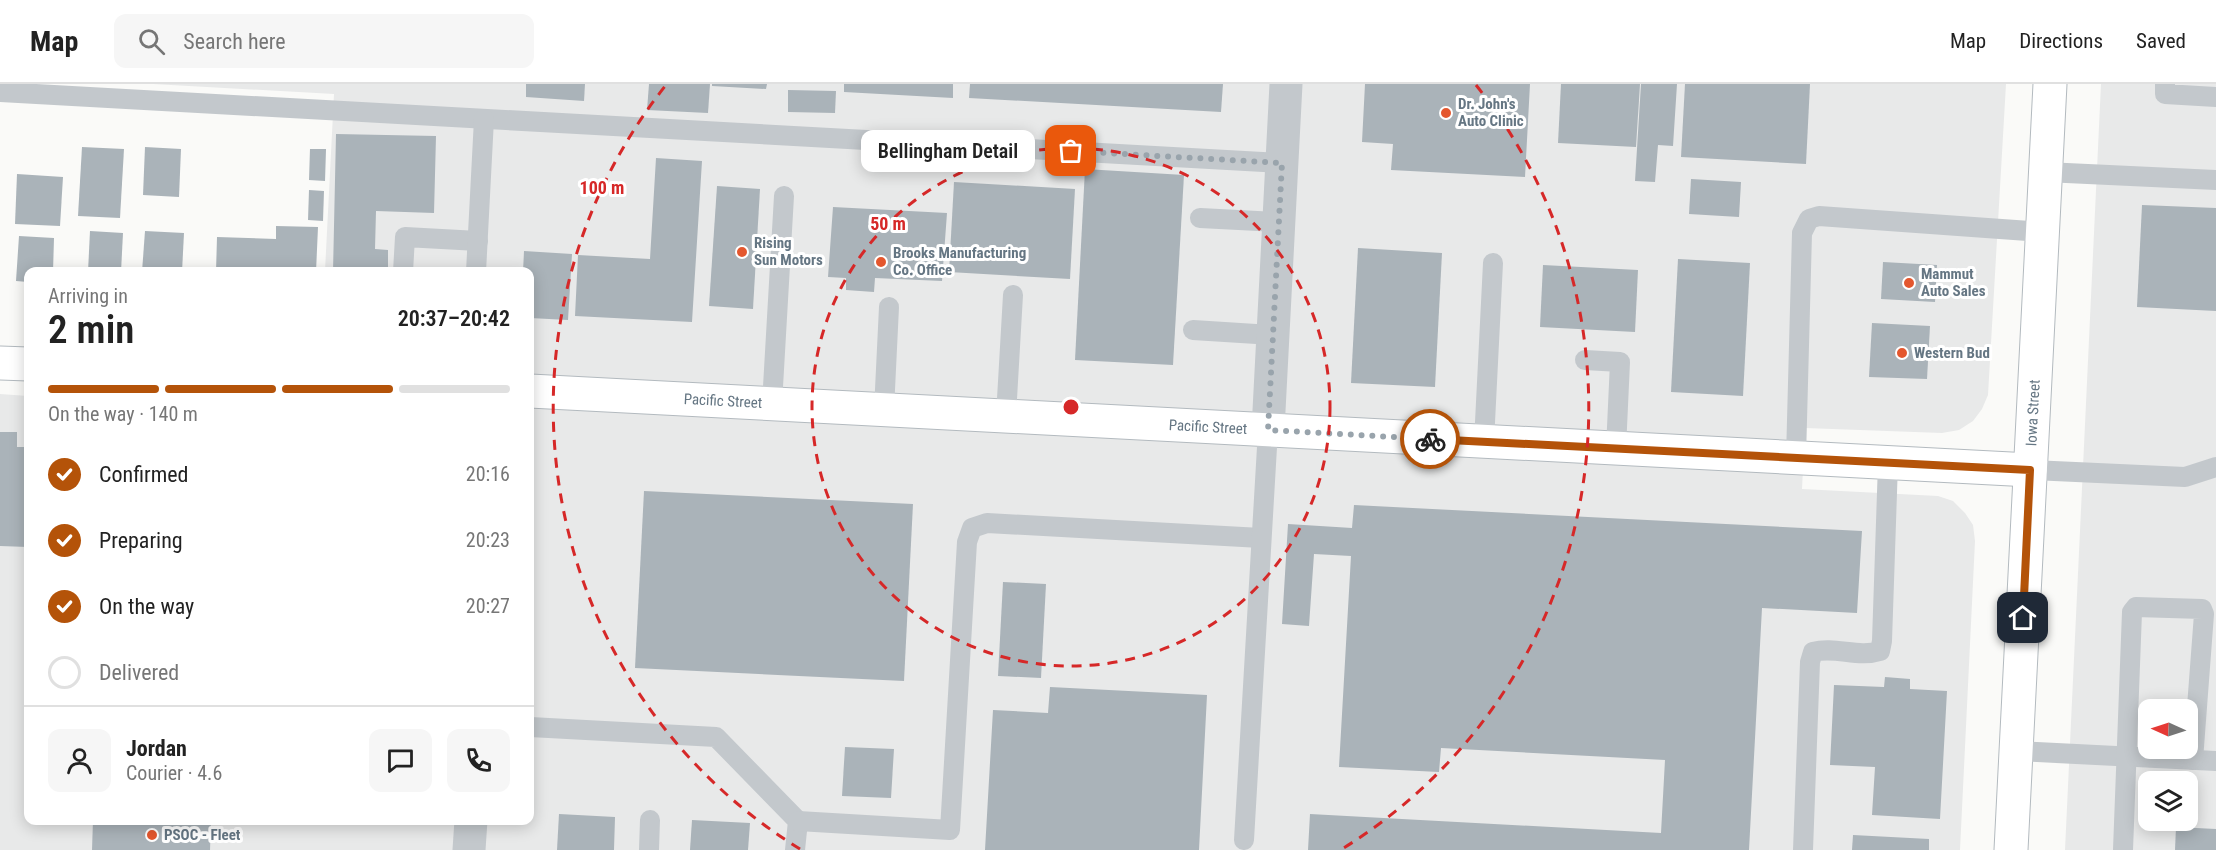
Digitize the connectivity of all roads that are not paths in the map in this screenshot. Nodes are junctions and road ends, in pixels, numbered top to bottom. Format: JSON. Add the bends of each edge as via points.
{"nodes":[{"id":1,"x":1286,"y":84,"type":"edge"},
{"id":2,"x":2050,"y":84,"type":"edge"},
{"id":3,"x":2165,"y":84,"type":"edge"},
{"id":4,"x":0,"y":92,"type":"edge"},
{"id":5,"x":2216,"y":97,"type":"edge"},
{"id":6,"x":484,"y":119,"type":"junction"},
{"id":7,"x":1282,"y":163,"type":"junction"},
{"id":8,"x":2045,"y":172,"type":"junction"},
{"id":9,"x":2216,"y":180,"type":"edge"},
{"id":10,"x":784,"y":196,"type":"dead end"},
{"id":11,"x":1200,"y":218,"type":"dead end"},
{"id":12,"x":1279,"y":222,"type":"junction"},
{"id":13,"x":2043,"y":232,"type":"junction"},
{"id":14,"x":478,"y":241,"type":"junction"},
{"id":15,"x":1493,"y":263,"type":"dead end"},
{"id":16,"x":403,"y":267,"type":"edge"},
{"id":17,"x":476,"y":267,"type":"edge"},
{"id":18,"x":1012,"y":296,"type":"dead end"},
{"id":19,"x":889,"y":307,"type":"dead end"},
{"id":20,"x":1193,"y":330,"type":"dead end"},
{"id":21,"x":1273,"y":335,"type":"junction"},
{"id":22,"x":1585,"y":360,"type":"dead end"},
{"id":23,"x":0,"y":363,"type":"edge"},
{"id":24,"x":24,"y":364,"type":"edge"},
{"id":25,"x":534,"y":391,"type":"edge"},
{"id":26,"x":772,"y":404,"type":"junction"},
{"id":27,"x":884,"y":410,"type":"junction"},
{"id":28,"x":1006,"y":416,"type":"junction"},
{"id":29,"x":1268,"y":430,"type":"junction"},
{"id":30,"x":1484,"y":442,"type":"junction"},
{"id":31,"x":1616,"y":449,"type":"junction"},
{"id":32,"x":1796,"y":458,"type":"junction"},
{"id":33,"x":1888,"y":463,"type":"junction"},
{"id":34,"x":2216,"y":467,"type":"edge"},
{"id":35,"x":2030,"y":470,"type":"junction"},
{"id":36,"x":1261,"y":538,"type":"junction"},
{"id":37,"x":534,"y":727,"type":"edge"},
{"id":38,"x":2016,"y":751,"type":"junction"},
{"id":39,"x":2128,"y":757,"type":"junction"},
{"id":40,"x":2193,"y":760,"type":"junction"},
{"id":41,"x":2216,"y":761,"type":"edge"},
{"id":42,"x":650,"y":820,"type":"dead end"},
{"id":43,"x":798,"y":821,"type":"junction"},
{"id":44,"x":471,"y":825,"type":"edge"},
{"id":45,"x":1244,"y":840,"type":"dead end"},
{"id":46,"x":469,"y":850,"type":"edge"},
{"id":47,"x":649,"y":850,"type":"edge"},
{"id":48,"x":795,"y":850,"type":"edge"},
{"id":49,"x":1803,"y":850,"type":"edge"},
{"id":50,"x":2011,"y":850,"type":"edge"},
{"id":51,"x":2123,"y":850,"type":"edge"}],
"edges":[{"from":1,"to":7,"type":"street"},
{"from":2,"to":8,"type":"street","name":"Iowa Street"},
{"from":3,"to":5,"type":"lane","via":[[2165,94]]},
{"from":4,"to":6,"type":"lane"},
{"from":6,"to":7,"type":"lane"},
{"from":6,"to":14,"type":"lane"},
{"from":7,"to":12,"type":"street"},
{"from":8,"to":9,"type":"lane"},
{"from":8,"to":13,"type":"street","name":"Iowa Street"},
{"from":10,"to":26,"type":"lane"},
{"from":11,"to":12,"type":"lane"},
{"from":12,"to":21,"type":"street"},
{"from":13,"to":32,"type":"lane","via":[[1820,216],[1809,219],[1802,233]]},
{"from":13,"to":35,"type":"street","name":"Iowa Street"},
{"from":14,"to":16,"type":"lane","via":[[405,237]]},
{"from":14,"to":17,"type":"lane"},
{"from":15,"to":30,"type":"lane"},
{"from":18,"to":28,"type":"lane"},
{"from":19,"to":27,"type":"lane"},
{"from":20,"to":21,"type":"lane"},
{"from":21,"to":29,"type":"street"},
{"from":22,"to":31,"type":"lane","via":[[1620,362]]},
{"from":23,"to":24,"type":"street"},
{"from":25,"to":26,"type":"street","name":"Pacific Street"},
{"from":26,"to":27,"type":"street","name":"Pacific Street"},
{"from":27,"to":28,"type":"street","name":"Pacific Street"},
{"from":28,"to":29,"type":"street","name":"Pacific Street"},
{"from":29,"to":30,"type":"street","name":"Pacific Street"},
{"from":29,"to":36,"type":"lane"},
{"from":30,"to":31,"type":"street","name":"Pacific Street"},
{"from":31,"to":32,"type":"street","name":"Pacific Street"},
{"from":32,"to":33,"type":"street","name":"Pacific Street"},
{"from":33,"to":35,"type":"street","name":"Pacific Street"},
{"from":33,"to":49,"type":"lane","via":[[1880,651],[1870,654],[1821,650],[1813,652],[1810,662]]},
{"from":34,"to":35,"type":"lane","via":[[2185,477]]},
{"from":35,"to":38,"type":"street","name":"Iowa Street"},
{"from":36,"to":43,"type":"lane","via":[[987,523],[972,528],[967,542],[950,830]]},
{"from":36,"to":45,"type":"lane"},
{"from":37,"to":43,"type":"lane","via":[[716,737]]},
{"from":38,"to":39,"type":"lane"},
{"from":38,"to":50,"type":"street","name":"Iowa Street"},
{"from":39,"to":40,"type":"lane"},
{"from":39,"to":40,"type":"lane","via":[[2132,612],[2136,607],[2196,607],[2204,614]]},
{"from":39,"to":51,"type":"lane"},
{"from":40,"to":41,"type":"lane"},
{"from":42,"to":47,"type":"lane"},
{"from":43,"to":48,"type":"lane"},
{"from":44,"to":46,"type":"street"}]}
